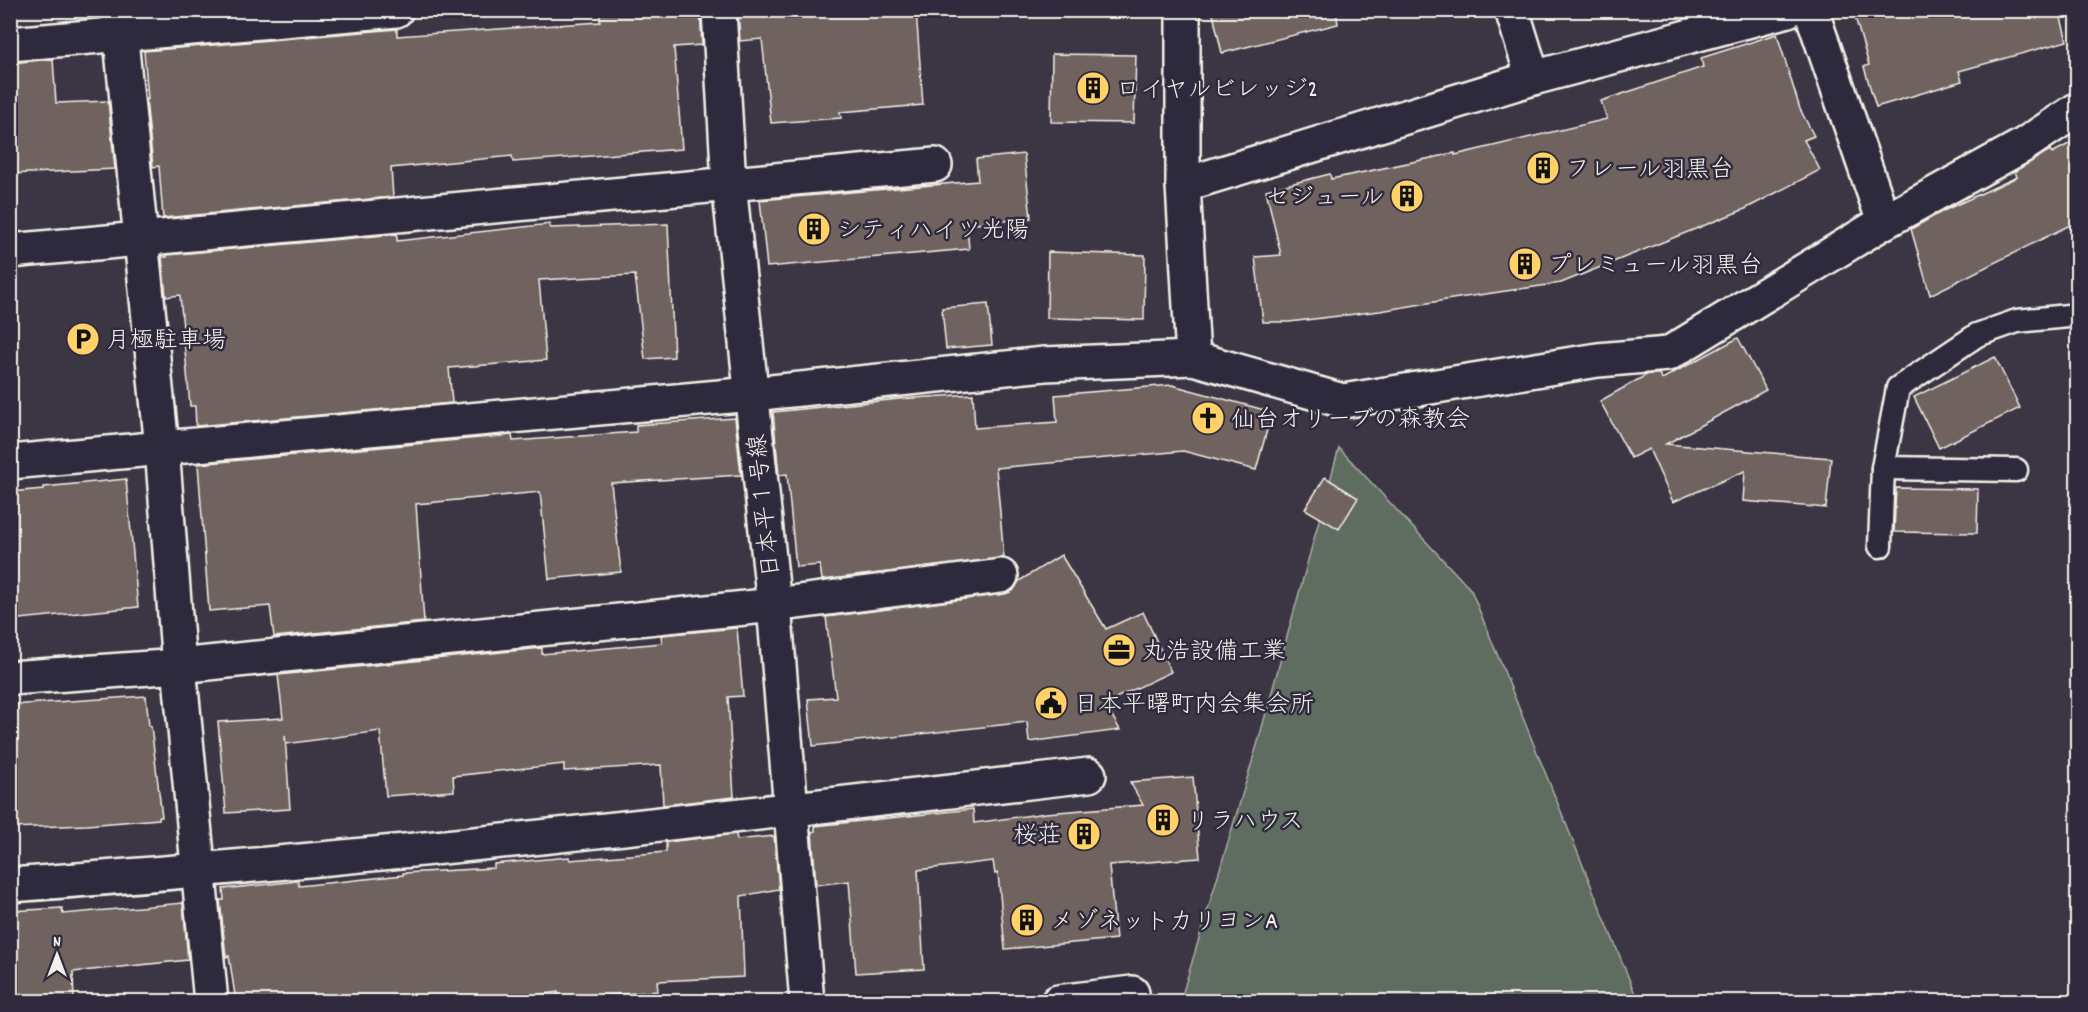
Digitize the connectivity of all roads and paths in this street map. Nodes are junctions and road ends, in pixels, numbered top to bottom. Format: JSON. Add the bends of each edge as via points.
{"nodes":[{"id":1,"x":396,"y":10,"type":"edge"},
{"id":2,"x":719,"y":10,"type":"edge"},
{"id":3,"x":1183,"y":10,"type":"edge"},
{"id":4,"x":1512,"y":10,"type":"edge"},
{"id":5,"x":1788,"y":10,"type":"edge"},
{"id":6,"x":1811,"y":10,"type":"edge"},
{"id":7,"x":119,"y":23,"type":"edge"},
{"id":8,"x":10,"y":44,"type":"edge"},
{"id":9,"x":1533,"y":78,"type":"junction"},
{"id":10,"x":2078,"y":109,"type":"edge"},
{"id":11,"x":935,"y":165,"type":"dead end"},
{"id":12,"x":729,"y":184,"type":"junction"},
{"id":13,"x":1183,"y":185,"type":"junction"},
{"id":14,"x":1884,"y":222,"type":"junction"},
{"id":15,"x":142,"y":239,"type":"junction"},
{"id":16,"x":10,"y":251,"type":"edge"},
{"id":17,"x":2078,"y":315,"type":"edge"},
{"id":18,"x":1193,"y":358,"type":"junction"},
{"id":19,"x":752,"y":394,"type":"junction"},
{"id":20,"x":162,"y":448,"type":"junction"},
{"id":21,"x":10,"y":462,"type":"edge"},
{"id":22,"x":1883,"y":468,"type":"junction"},
{"id":23,"x":2016,"y":470,"type":"dead end"},
{"id":24,"x":1880,"y":546,"type":"dead end"},
{"id":25,"x":1001,"y":576,"type":"dead end"},
{"id":26,"x":774,"y":605,"type":"junction"},
{"id":27,"x":179,"y":666,"type":"junction"},
{"id":28,"x":10,"y":678,"type":"edge"},
{"id":29,"x":1089,"y":774,"type":"dead end"},
{"id":30,"x":792,"y":809,"type":"junction"},
{"id":31,"x":197,"y":871,"type":"junction"},
{"id":32,"x":10,"y":885,"type":"edge"},
{"id":33,"x":1132,"y":993,"type":"dead end"},
{"id":34,"x":211,"y":1002,"type":"edge"},
{"id":35,"x":807,"y":1002,"type":"edge"},
{"id":36,"x":1058,"y":1002,"type":"edge"}],
"edges":[{"from":1,"to":7,"type":"street"},
{"from":2,"to":12,"type":"street","name":"日本平１号線"},
{"from":3,"to":13,"type":"street"},
{"from":4,"to":9,"type":"street"},
{"from":5,"to":9,"type":"street"},
{"from":6,"to":14,"type":"street"},
{"from":7,"to":8,"type":"street"},
{"from":7,"to":15,"type":"street"},
{"from":9,"to":13,"type":"street"},
{"from":10,"to":14,"type":"street","via":[[2022,146]]},
{"from":11,"to":12,"type":"street"},
{"from":12,"to":15,"type":"street"},
{"from":12,"to":19,"type":"street","name":"日本平１号線"},
{"from":13,"to":18,"type":"street"},
{"from":14,"to":18,"type":"street","via":[[1668,354],[1598,360],[1343,401]]},
{"from":15,"to":16,"type":"street"},
{"from":15,"to":20,"type":"street"},
{"from":17,"to":22,"type":"lane","via":[[2017,321],[1977,335],[1898,388]]},
{"from":18,"to":19,"type":"street","via":[[1045,364]]},
{"from":19,"to":20,"type":"street"},
{"from":19,"to":26,"type":"street","name":"日本平１号線"},
{"from":20,"to":21,"type":"street"},
{"from":20,"to":27,"type":"street"},
{"from":22,"to":23,"type":"lane"},
{"from":22,"to":24,"type":"lane"},
{"from":25,"to":26,"type":"street"},
{"from":26,"to":27,"type":"street"},
{"from":26,"to":30,"type":"street","name":"日本平１号線"},
{"from":27,"to":28,"type":"street"},
{"from":27,"to":31,"type":"street"},
{"from":29,"to":30,"type":"street"},
{"from":30,"to":31,"type":"street"},
{"from":30,"to":35,"type":"street","name":"日本平１号線"},
{"from":31,"to":32,"type":"street"},
{"from":31,"to":34,"type":"street"},
{"from":33,"to":36,"type":"street"}]}
